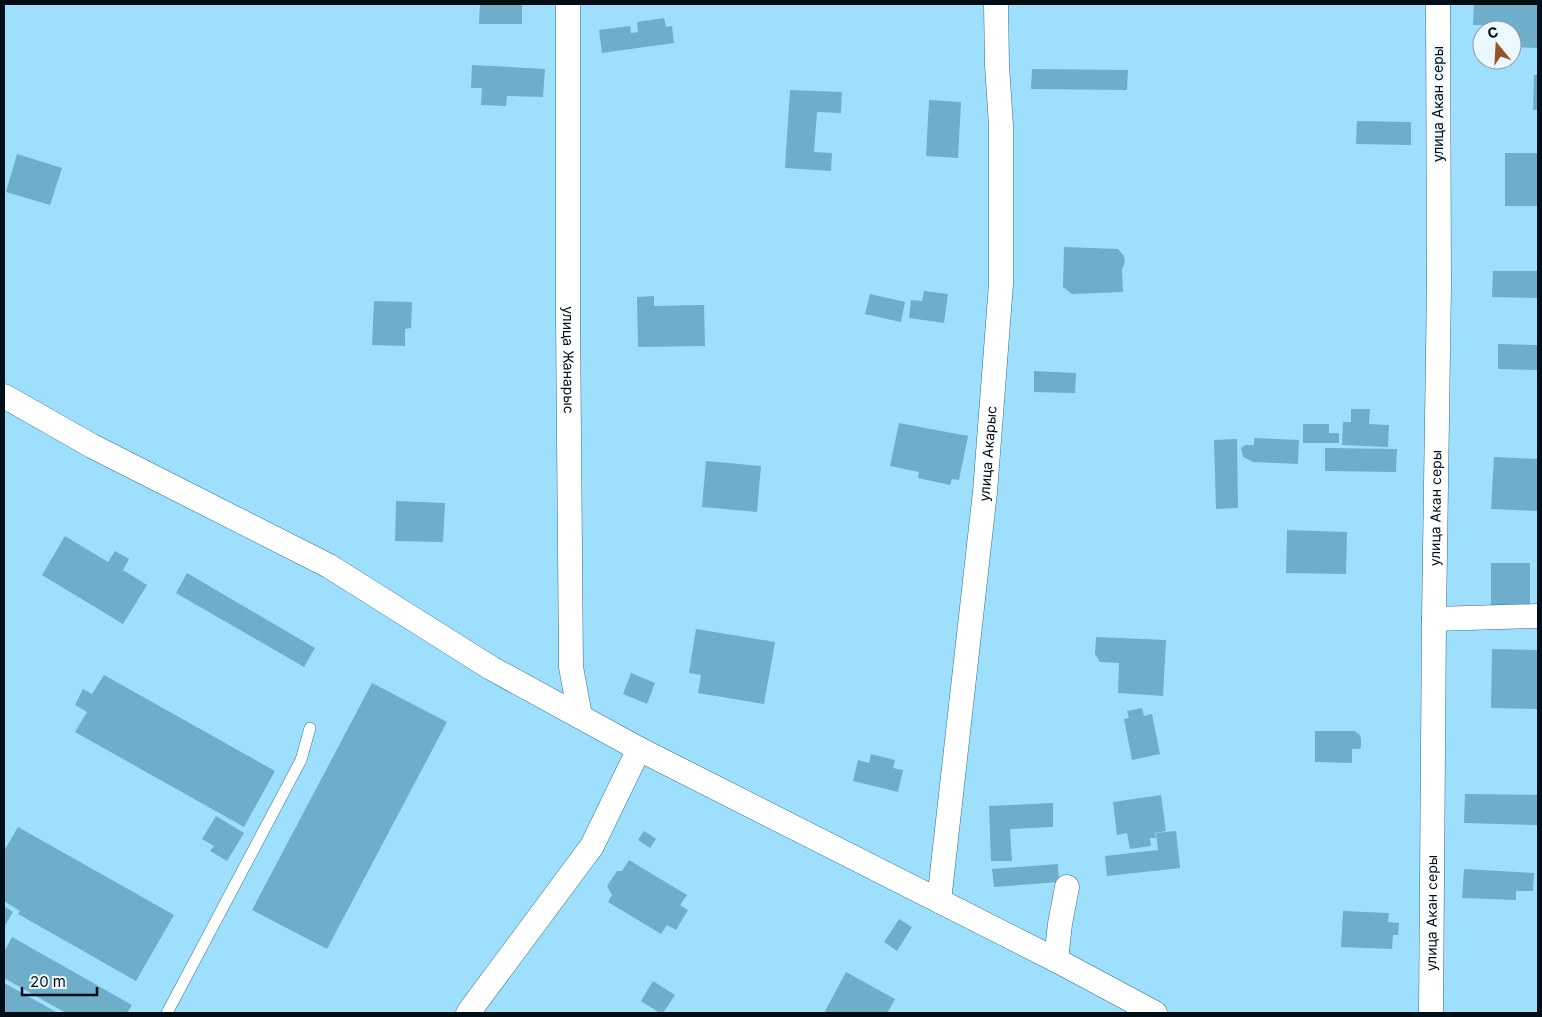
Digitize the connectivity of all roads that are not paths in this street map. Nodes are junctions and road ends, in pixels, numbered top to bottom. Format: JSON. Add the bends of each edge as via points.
{"nodes":[{"id":1,"x":568,"y":4,"type":"edge"},
{"id":2,"x":996,"y":4,"type":"edge"},
{"id":3,"x":1438,"y":4,"type":"edge"},
{"id":4,"x":4,"y":396,"type":"edge"},
{"id":5,"x":1538,"y":616,"type":"edge"},
{"id":6,"x":1434,"y":619,"type":"junction"},
{"id":7,"x":580,"y":716,"type":"junction"},
{"id":8,"x":310,"y":728,"type":"dead end"},
{"id":9,"x":639,"y":749,"type":"junction"},
{"id":10,"x":1067,"y":887,"type":"dead end"},
{"id":11,"x":939,"y":901,"type":"junction"},
{"id":12,"x":1056,"y":960,"type":"junction"},
{"id":13,"x":167,"y":1013,"type":"edge"},
{"id":14,"x":468,"y":1013,"type":"edge"},
{"id":15,"x":1155,"y":1013,"type":"edge"},
{"id":16,"x":1431,"y":1013,"type":"edge"}],
"edges":[{"from":1,"to":7,"type":"street","name":"улица Жанарыс","via":[[571,667]]},
{"from":2,"to":11,"type":"street","name":"улица Акарыс","via":[[1001,126],[1001,284],[985,492]]},
{"from":3,"to":6,"type":"street","name":"улица Акан серы","via":[[1439,285]]},
{"from":4,"to":7,"type":"street","via":[[92,446],[329,566],[491,668]]},
{"from":5,"to":6,"type":"street"},
{"from":6,"to":16,"type":"street","name":"улица Акан серы"},
{"from":7,"to":9,"type":"street"},
{"from":8,"to":13,"type":"lane","via":[[301,760]]},
{"from":9,"to":11,"type":"street"},
{"from":9,"to":14,"type":"street","via":[[592,846]]},
{"from":10,"to":12,"type":"street"},
{"from":11,"to":12,"type":"street"},
{"from":12,"to":15,"type":"street"}]}
